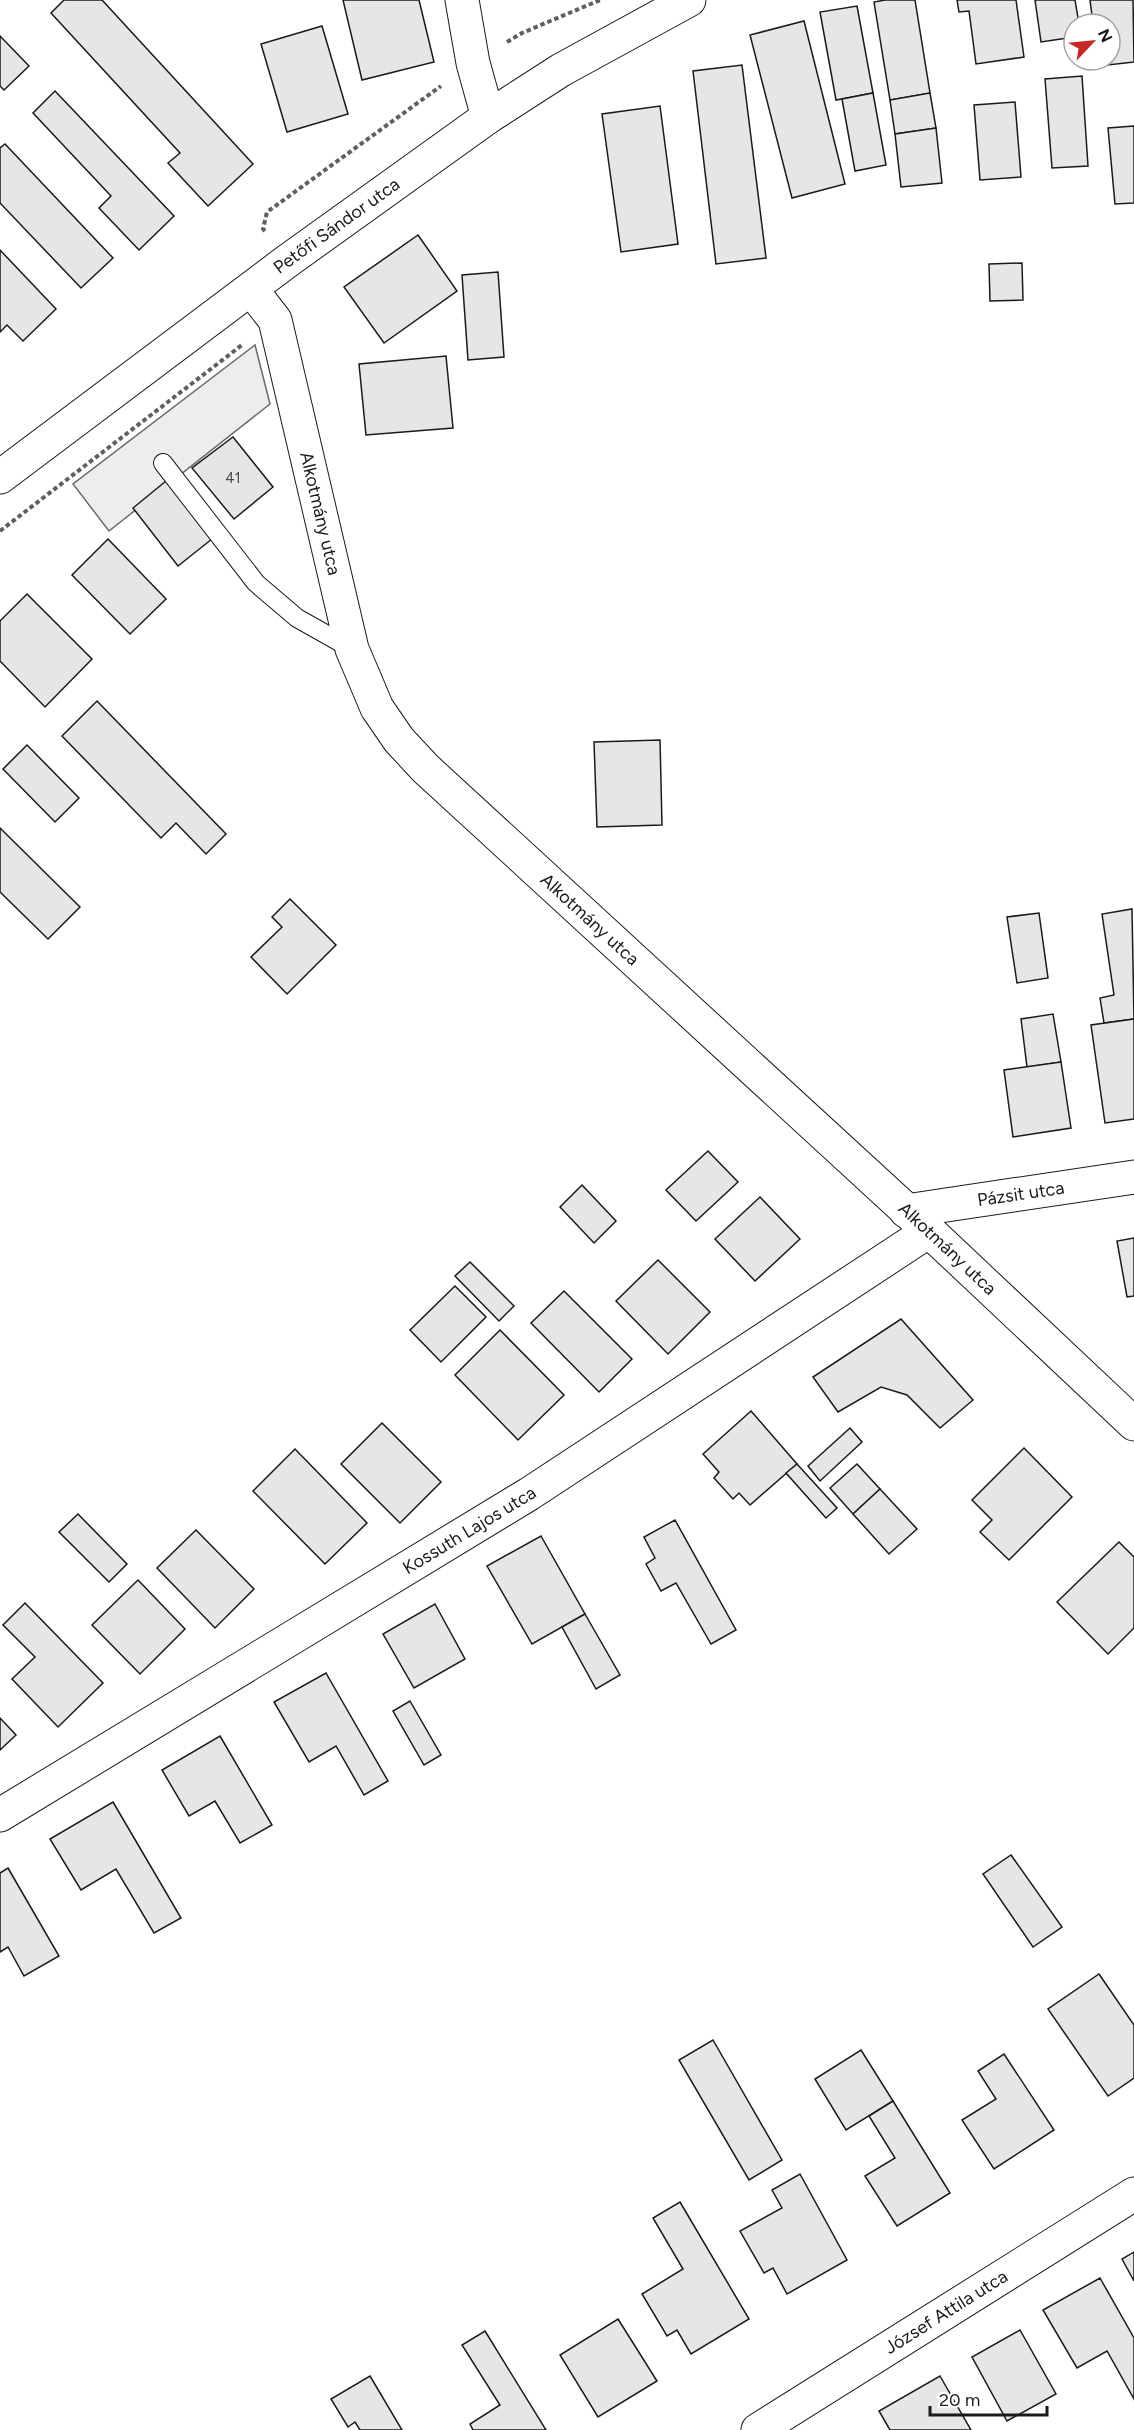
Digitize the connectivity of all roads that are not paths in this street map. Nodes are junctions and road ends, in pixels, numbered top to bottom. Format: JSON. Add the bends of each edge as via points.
{"nodes":[{"id":1,"x":462,"y":0,"type":"edge"},
{"id":2,"x":689,"y":0,"type":"edge"},
{"id":3,"x":488,"y":117,"type":"junction"},
{"id":4,"x":251,"y":289,"type":"junction"},
{"id":5,"x":163,"y":463,"type":"dead end"},
{"id":6,"x":0,"y":477,"type":"edge"},
{"id":7,"x":352,"y":649,"type":"junction"},
{"id":8,"x":1134,"y":1177,"type":"edge"},
{"id":9,"x":918,"y":1221,"type":"junction"},
{"id":10,"x":1134,"y":1424,"type":"edge"},
{"id":11,"x":0,"y":1815,"type":"edge"},
{"id":12,"x":1134,"y":2194,"type":"edge"},
{"id":13,"x":758,"y":2430,"type":"edge"}],
"edges":[{"from":1,"to":3,"type":"street"},
{"from":2,"to":3,"type":"street","name":"Petőfi Sándor utca","via":[[561,70]]},
{"from":3,"to":4,"type":"street","name":"Petőfi Sándor utca"},
{"from":4,"to":6,"type":"street","name":"Petőfi Sándor utca"},
{"from":4,"to":7,"type":"street","name":"Alkotmány utca","via":[[276,320]]},
{"from":5,"to":7,"type":"lane","via":[[256,583],[297,618]]},
{"from":7,"to":9,"type":"street","name":"Alkotmány utca","via":[[377,708],[425,768]]},
{"from":8,"to":9,"type":"street","name":"Pázsit utca"},
{"from":9,"to":10,"type":"street","name":"Alkotmány utca"},
{"from":9,"to":11,"type":"street","name":"Kossuth Lajos utca","via":[[529,1494]]},
{"from":12,"to":13,"type":"street","name":"József Attila utca"}]}
